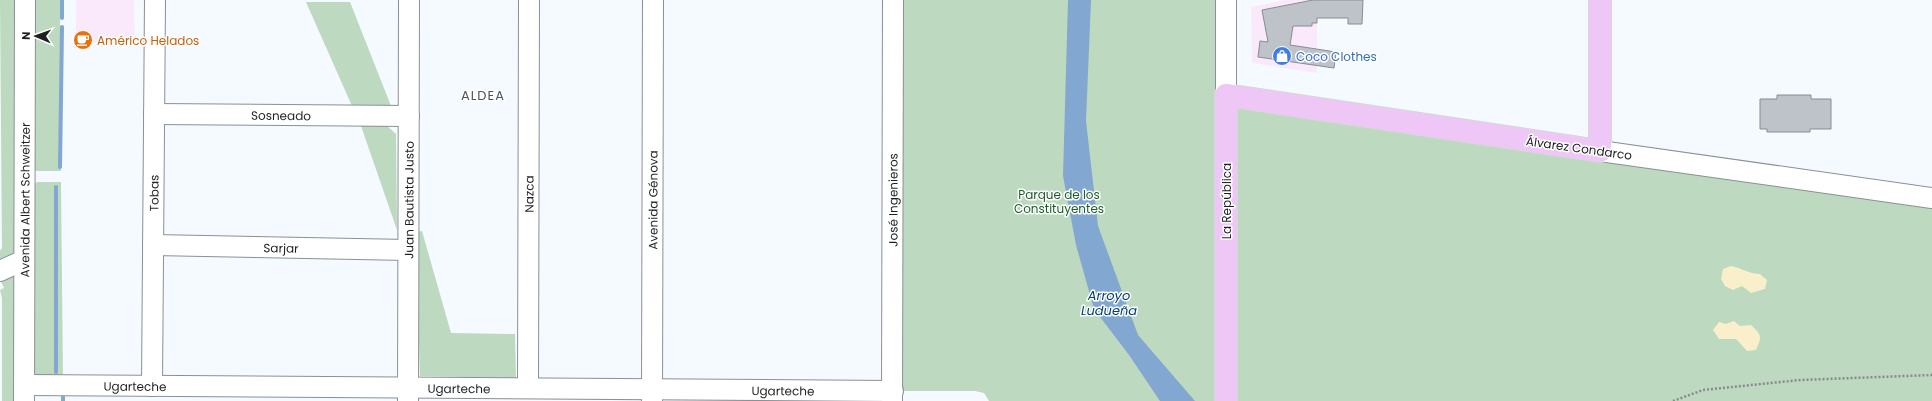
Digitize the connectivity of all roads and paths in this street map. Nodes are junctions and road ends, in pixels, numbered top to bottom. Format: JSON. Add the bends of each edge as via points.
{"nodes":[{"id":1,"x":25,"y":0,"type":"edge"},
{"id":2,"x":155,"y":0,"type":"edge"},
{"id":3,"x":409,"y":0,"type":"edge"},
{"id":4,"x":529,"y":0,"type":"edge"},
{"id":5,"x":653,"y":0,"type":"edge"},
{"id":6,"x":894,"y":0,"type":"edge"},
{"id":7,"x":1226,"y":0,"type":"edge"},
{"id":8,"x":1600,"y":0,"type":"edge"},
{"id":9,"x":1226,"y":95,"type":"junction"},
{"id":10,"x":154,"y":114,"type":"junction"},
{"id":11,"x":409,"y":116,"type":"junction"},
{"id":12,"x":1600,"y":151,"type":"junction"},
{"id":13,"x":1932,"y":198,"type":"edge"},
{"id":14,"x":153,"y":245,"type":"junction"},
{"id":15,"x":408,"y":250,"type":"junction"},
{"id":16,"x":24,"y":260,"type":"junction"},
{"id":17,"x":0,"y":271,"type":"edge"},
{"id":18,"x":1932,"y":375,"type":"edge"},
{"id":19,"x":152,"y":386,"type":"junction"},
{"id":20,"x":528,"y":388,"type":"junction"},
{"id":21,"x":24,"y":393,"type":"edge"},
{"id":22,"x":408,"y":394,"type":"edge"},
{"id":23,"x":652,"y":395,"type":"edge"},
{"id":24,"x":893,"y":396,"type":"edge"},
{"id":25,"x":1226,"y":401,"type":"edge"},
{"id":26,"x":1673,"y":401,"type":"edge"}],
"edges":[{"from":1,"to":16,"type":"street","name":"Avenida Albert Schweitzer"},
{"from":2,"to":10,"type":"street","name":"Tobas"},
{"from":3,"to":11,"type":"street","name":"Juan Bautista Justo"},
{"from":4,"to":20,"type":"street","name":"Nazca"},
{"from":5,"to":23,"type":"street","name":"Avenida Génova"},
{"from":6,"to":24,"type":"street","name":"José Ingenieros"},
{"from":7,"to":9,"type":"street","name":"La República"},
{"from":8,"to":12,"type":"main road"},
{"from":9,"to":12,"type":"main road","name":"Álvarez Condarco"},
{"from":9,"to":25,"type":"main road","name":"La República"},
{"from":10,"to":11,"type":"street","name":"Sosneado"},
{"from":10,"to":14,"type":"street","name":"Tobas"},
{"from":11,"to":15,"type":"street","name":"Juan Bautista Justo"},
{"from":12,"to":13,"type":"street","name":"Álvarez Condarco"},
{"from":14,"to":15,"type":"street","name":"Sarjar"},
{"from":14,"to":19,"type":"street","name":"Tobas"},
{"from":15,"to":22,"type":"street","name":"Juan Bautista Justo"},
{"from":16,"to":17,"type":"street"},
{"from":16,"to":21,"type":"street","name":"Avenida Albert Schweitzer"},
{"from":18,"to":26,"type":"path","via":[[1800,380],[1718,388],[1702,390]]},
{"from":19,"to":21,"type":"street","name":"Ugarteche"},
{"from":19,"to":22,"type":"street","name":"Ugarteche"},
{"from":20,"to":22,"type":"street","name":"Ugarteche"},
{"from":20,"to":23,"type":"street","name":"Ugarteche"},
{"from":23,"to":24,"type":"street","name":"Ugarteche"}]}
